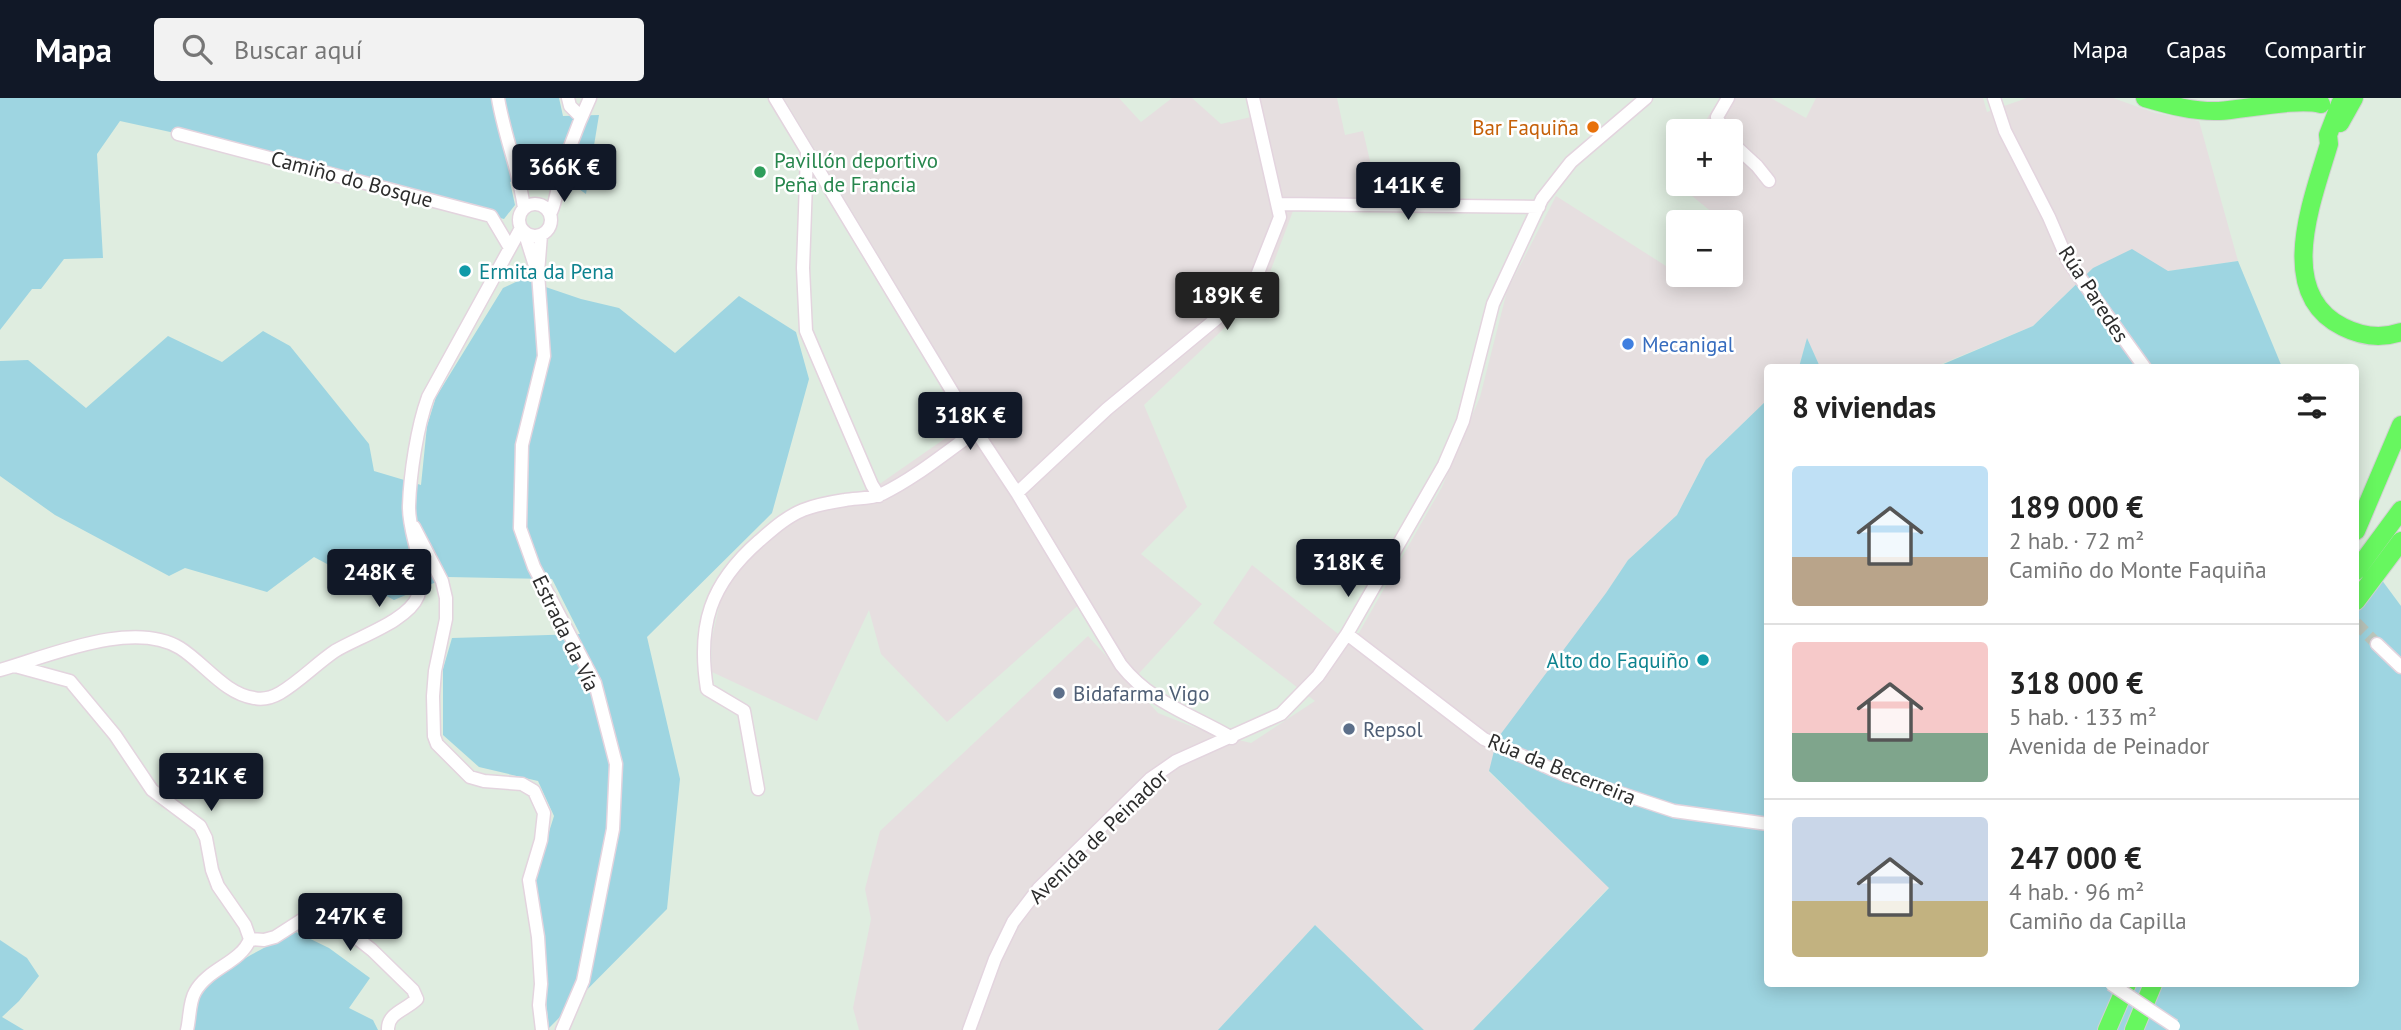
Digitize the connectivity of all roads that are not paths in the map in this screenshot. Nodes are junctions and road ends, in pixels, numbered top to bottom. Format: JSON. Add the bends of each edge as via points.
{"nodes":[{"id":1,"x":498,"y":98,"type":"edge"},
{"id":2,"x":568,"y":98,"type":"edge"},
{"id":3,"x":590,"y":98,"type":"edge"},
{"id":4,"x":775,"y":98,"type":"edge"},
{"id":5,"x":1253,"y":98,"type":"edge"},
{"id":6,"x":1646,"y":98,"type":"edge"},
{"id":7,"x":1728,"y":98,"type":"edge"},
{"id":8,"x":1994,"y":98,"type":"edge"},
{"id":9,"x":2145,"y":98,"type":"edge"},
{"id":10,"x":2345,"y":100,"type":"edge"},
{"id":11,"x":2275,"y":101,"type":"edge"},
{"id":12,"x":2320,"y":101,"type":"edge"},
{"id":13,"x":581,"y":117,"type":"junction"},
{"id":14,"x":1718,"y":119,"type":"edge"},
{"id":15,"x":178,"y":134,"type":"dead end"},
{"id":16,"x":807,"y":152,"type":"junction"},
{"id":17,"x":1743,"y":153,"type":"edge"},
{"id":18,"x":1769,"y":181,"type":"dead end"},
{"id":19,"x":1278,"y":204,"type":"junction"},
{"id":20,"x":1539,"y":207,"type":"junction"},
{"id":21,"x":538,"y":208,"type":"junction"},
{"id":22,"x":522,"y":229,"type":"junction"},
{"id":23,"x":541,"y":235,"type":"junction"},
{"id":24,"x":510,"y":248,"type":"junction"},
{"id":25,"x":538,"y":273,"type":"junction"},
{"id":26,"x":2401,"y":332,"type":"edge"},
{"id":27,"x":2143,"y":364,"type":"edge"},
{"id":28,"x":2401,"y":425,"type":"edge"},
{"id":29,"x":975,"y":431,"type":"junction"},
{"id":30,"x":1017,"y":493,"type":"junction"},
{"id":31,"x":879,"y":496,"type":"junction"},
{"id":32,"x":2401,"y":510,"type":"edge"},
{"id":33,"x":410,"y":519,"type":"junction"},
{"id":34,"x":2359,"y":524,"type":"edge"},
{"id":35,"x":2401,"y":541,"type":"edge"},
{"id":36,"x":2401,"y":559,"type":"edge"},
{"id":37,"x":2359,"y":567,"type":"edge"},
{"id":38,"x":2359,"y":597,"type":"edge"},
{"id":39,"x":2359,"y":598,"type":"edge"},
{"id":40,"x":1347,"y":634,"type":"junction"},
{"id":41,"x":2377,"y":644,"type":"tunnel mouth"},
{"id":42,"x":14,"y":666,"type":"junction"},
{"id":43,"x":2401,"y":667,"type":"edge"},
{"id":44,"x":0,"y":670,"type":"edge"},
{"id":45,"x":1232,"y":738,"type":"junction"},
{"id":46,"x":758,"y":789,"type":"dead end"},
{"id":47,"x":1764,"y":823,"type":"edge"},
{"id":48,"x":250,"y":939,"type":"junction"},
{"id":49,"x":2115,"y":987,"type":"edge"},
{"id":50,"x":2126,"y":987,"type":"edge"},
{"id":51,"x":2152,"y":987,"type":"edge"},
{"id":52,"x":2176,"y":1028,"type":"edge"},
{"id":53,"x":187,"y":1030,"type":"edge"},
{"id":54,"x":388,"y":1030,"type":"edge"},
{"id":55,"x":542,"y":1030,"type":"edge"},
{"id":56,"x":562,"y":1030,"type":"edge"},
{"id":57,"x":969,"y":1030,"type":"edge"},
{"id":58,"x":2107,"y":1030,"type":"edge"},
{"id":59,"x":2134,"y":1030,"type":"edge"}],
"edges":[{"from":1,"to":21,"type":"street","via":[[521,185]]},
{"from":2,"to":13,"type":"street"},
{"from":3,"to":13,"type":"street"},
{"from":4,"to":16,"type":"street"},
{"from":5,"to":19,"type":"street"},
{"from":6,"to":20,"type":"street","name":"Avenida de Peinador","via":[[1571,162]]},
{"from":7,"to":14,"type":"street"},
{"from":8,"to":27,"type":"street","name":"Rúa Paredes","via":[[2005,131],[2068,261]]},
{"from":9,"to":11,"type":"highway","via":[[2184,109],[2217,111]]},
{"from":10,"to":12,"type":"highway","via":[[2330,108]]},
{"from":10,"to":26,"type":"highway","via":[[2328,135],[2308,221],[2304,277],[2311,296],[2333,322],[2374,336]]},
{"from":11,"to":12,"type":"highway"},
{"from":13,"to":21,"type":"street","via":[[556,202]]},
{"from":15,"to":24,"type":"street","name":"Camiño do Bosque","via":[[491,216]]},
{"from":16,"to":29,"type":"street"},
{"from":16,"to":31,"type":"street","via":[[806,331]]},
{"from":17,"to":18,"type":"street"},
{"from":19,"to":20,"type":"street"},
{"from":19,"to":30,"type":"street","via":[[1280,218],[1256,278],[1239,300],[1107,409]]},
{"from":20,"to":40,"type":"street","name":"Avenida de Peinador","via":[[1493,304],[1463,421],[1444,465]]},
{"from":21,"to":22,"type":"street","via":[[520,215]]},
{"from":21,"to":23,"type":"street","via":[[550,225]]},
{"from":22,"to":23,"type":"street","via":[[532,236]]},
{"from":22,"to":24,"type":"street"},
{"from":22,"to":25,"type":"street"},
{"from":23,"to":25,"type":"street"},
{"from":24,"to":33,"type":"street","via":[[428,397],[421,418]]},
{"from":25,"to":56,"type":"street","name":"Estrada da Vía","via":[[544,356],[522,445],[520,528],[534,567],[595,683],[615,764],[614,829],[583,981]]},
{"from":28,"to":34,"type":"highway"},
{"from":29,"to":30,"type":"street"},
{"from":29,"to":31,"type":"street"},
{"from":30,"to":45,"type":"street","via":[[1133,680],[1157,700]]},
{"from":31,"to":46,"type":"street","via":[[804,510],[782,521],[734,565],[708,614],[703,641],[707,689],[744,711]]},
{"from":32,"to":37,"type":"highway"},
{"from":33,"to":42,"type":"street","via":[[420,581],[412,606],[337,650],[277,695],[254,698],[236,692],[179,647],[157,639],[104,640]]},
{"from":33,"to":55,"type":"street","via":[[446,598],[435,671],[434,736],[470,777],[522,784],[534,791],[544,813],[529,880],[538,937]]},
{"from":35,"to":38,"type":"highway"},
{"from":36,"to":39,"type":"highway"},
{"from":40,"to":45,"type":"street","name":"Avenida de Peinador","via":[[1318,676],[1281,714]]},
{"from":40,"to":47,"type":"street","name":"Rúa da Becerreira","via":[[1484,739],[1565,775],[1674,811]]},
{"from":41,"to":43,"type":"street"},
{"from":42,"to":44,"type":"street"},
{"from":42,"to":48,"type":"street","via":[[70,681],[152,790],[200,826],[218,886]]},
{"from":45,"to":57,"type":"street","name":"Avenida de Peinador","via":[[1176,761],[1150,779],[1038,888],[1013,922],[995,959]]},
{"from":48,"to":53,"type":"street","via":[[246,949],[207,976],[193,993]]},
{"from":48,"to":54,"type":"street","via":[[275,937],[303,919],[348,931],[413,990],[417,999],[390,1018]]},
{"from":49,"to":52,"type":"street","bridge":true},
{"from":50,"to":58,"type":"highway"},
{"from":51,"to":59,"type":"highway"}]}
